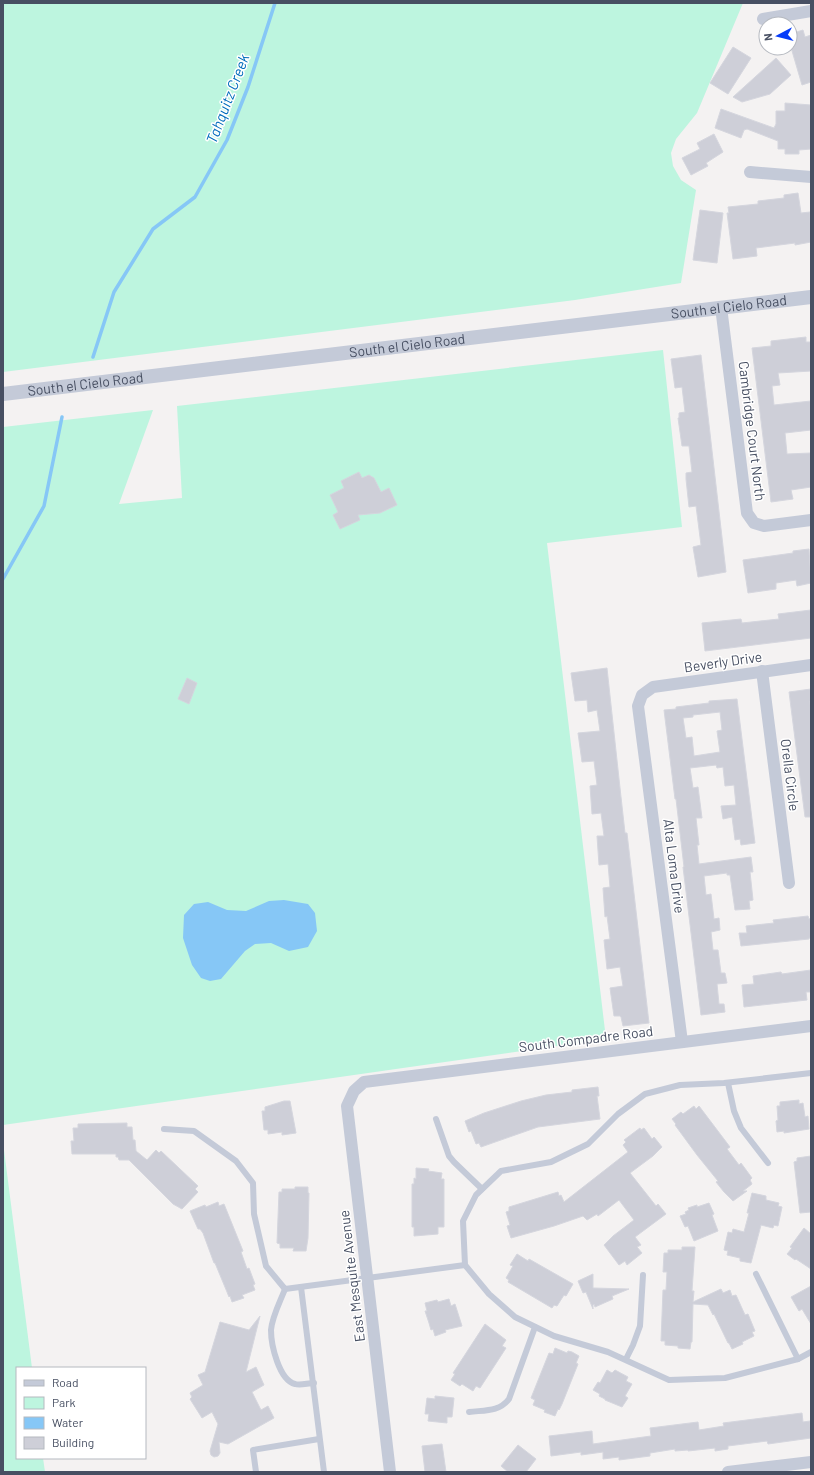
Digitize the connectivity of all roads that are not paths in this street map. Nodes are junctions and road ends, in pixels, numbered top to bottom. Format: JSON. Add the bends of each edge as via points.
{"nodes":[{"id":1,"x":811,"y":11,"type":"edge"},
{"id":2,"x":781,"y":16,"type":"edge"},
{"id":3,"x":750,"y":172,"type":"dead end"},
{"id":4,"x":811,"y":177,"type":"edge"},
{"id":5,"x":811,"y":297,"type":"edge"},
{"id":6,"x":721,"y":308,"type":"junction"},
{"id":7,"x":3,"y":394,"type":"edge"},
{"id":8,"x":811,"y":520,"type":"edge"},
{"id":9,"x":811,"y":665,"type":"edge"},
{"id":10,"x":762,"y":671,"type":"junction"},
{"id":11,"x":642,"y":695,"type":"joint"},
{"id":12,"x":788,"y":883,"type":"dead end"},
{"id":13,"x":811,"y":1026,"type":"edge"},
{"id":14,"x":682,"y":1042,"type":"junction"},
{"id":15,"x":811,"y":1073,"type":"edge"},
{"id":16,"x":364,"y":1082,"type":"joint"},
{"id":17,"x":728,"y":1083,"type":"junction"},
{"id":18,"x":436,"y":1119,"type":"dead end"},
{"id":19,"x":164,"y":1130,"type":"dead end"},
{"id":20,"x":768,"y":1163,"type":"dead end"},
{"id":21,"x":482,"y":1189,"type":"junction"},
{"id":22,"x":464,"y":1265,"type":"junction"},
{"id":23,"x":756,"y":1274,"type":"dead end"},
{"id":24,"x":643,"y":1275,"type":"dead end"},
{"id":25,"x":368,"y":1279,"type":"junction"},
{"id":26,"x":301,"y":1288,"type":"junction"},
{"id":27,"x":286,"y":1289,"type":"junction"},
{"id":28,"x":536,"y":1327,"type":"junction"},
{"id":29,"x":811,"y":1352,"type":"edge"},
{"id":30,"x":626,"y":1359,"type":"junction"},
{"id":31,"x":798,"y":1359,"type":"junction"},
{"id":32,"x":314,"y":1383,"type":"junction"},
{"id":33,"x":469,"y":1412,"type":"dead end"},
{"id":34,"x":319,"y":1439,"type":"junction"},
{"id":35,"x":811,"y":1462,"type":"edge"},
{"id":36,"x":256,"y":1472,"type":"edge"},
{"id":37,"x":324,"y":1472,"type":"edge"},
{"id":38,"x":390,"y":1472,"type":"edge"},
{"id":39,"x":728,"y":1472,"type":"edge"}],
"edges":[{"from":1,"to":2,"type":"street"},
{"from":3,"to":4,"type":"street"},
{"from":5,"to":6,"type":"street","name":"South el Cielo Road"},
{"from":6,"to":7,"type":"street","name":"South el Cielo Road"},
{"from":6,"to":8,"type":"street","name":"Cambridge Court North","via":[[747,513],[754,523],[764,526]]},
{"from":9,"to":10,"type":"street","name":"Beverly Drive"},
{"from":10,"to":11,"type":"street","name":"Beverly Drive","via":[[653,687]]},
{"from":10,"to":12,"type":"street","name":"Orella Circle"},
{"from":11,"to":14,"type":"street","name":"Alta Loma Drive","via":[[638,706]]},
{"from":13,"to":14,"type":"street","name":"South Compadre Road"},
{"from":14,"to":16,"type":"street","name":"South Compadre Road"},
{"from":15,"to":17,"type":"lane"},
{"from":16,"to":25,"type":"street","name":"East Mesquite Avenue","via":[[354,1091],[347,1106]]},
{"from":17,"to":20,"type":"lane","via":[[734,1111],[742,1128]]},
{"from":17,"to":21,"type":"lane","via":[[680,1085],[645,1094],[618,1114],[588,1144],[551,1162],[501,1171]]},
{"from":18,"to":21,"type":"lane","via":[[449,1156]]},
{"from":19,"to":27,"type":"lane","via":[[194,1131],[236,1161],[253,1183],[254,1214],[266,1266]]},
{"from":21,"to":22,"type":"lane","via":[[476,1195],[463,1221]]},
{"from":22,"to":25,"type":"lane"},
{"from":22,"to":28,"type":"lane","via":[[489,1294],[515,1317]]},
{"from":23,"to":31,"type":"lane"},
{"from":24,"to":30,"type":"lane","via":[[640,1326],[634,1346]]},
{"from":25,"to":26,"type":"lane"},
{"from":25,"to":38,"type":"street","name":"East Mesquite Avenue"},
{"from":26,"to":27,"type":"lane"},
{"from":26,"to":32,"type":"lane"},
{"from":27,"to":32,"type":"lane","via":[[271,1330],[276,1362],[287,1380],[296,1385]]},
{"from":28,"to":30,"type":"lane","via":[[554,1336]]},
{"from":28,"to":33,"type":"lane","via":[[509,1399],[504,1406]]},
{"from":29,"to":31,"type":"lane"},
{"from":30,"to":31,"type":"lane","via":[[669,1380],[725,1378]]},
{"from":32,"to":34,"type":"lane"},
{"from":34,"to":36,"type":"lane","via":[[253,1450]]},
{"from":34,"to":37,"type":"lane"},
{"from":35,"to":39,"type":"street"}]}
